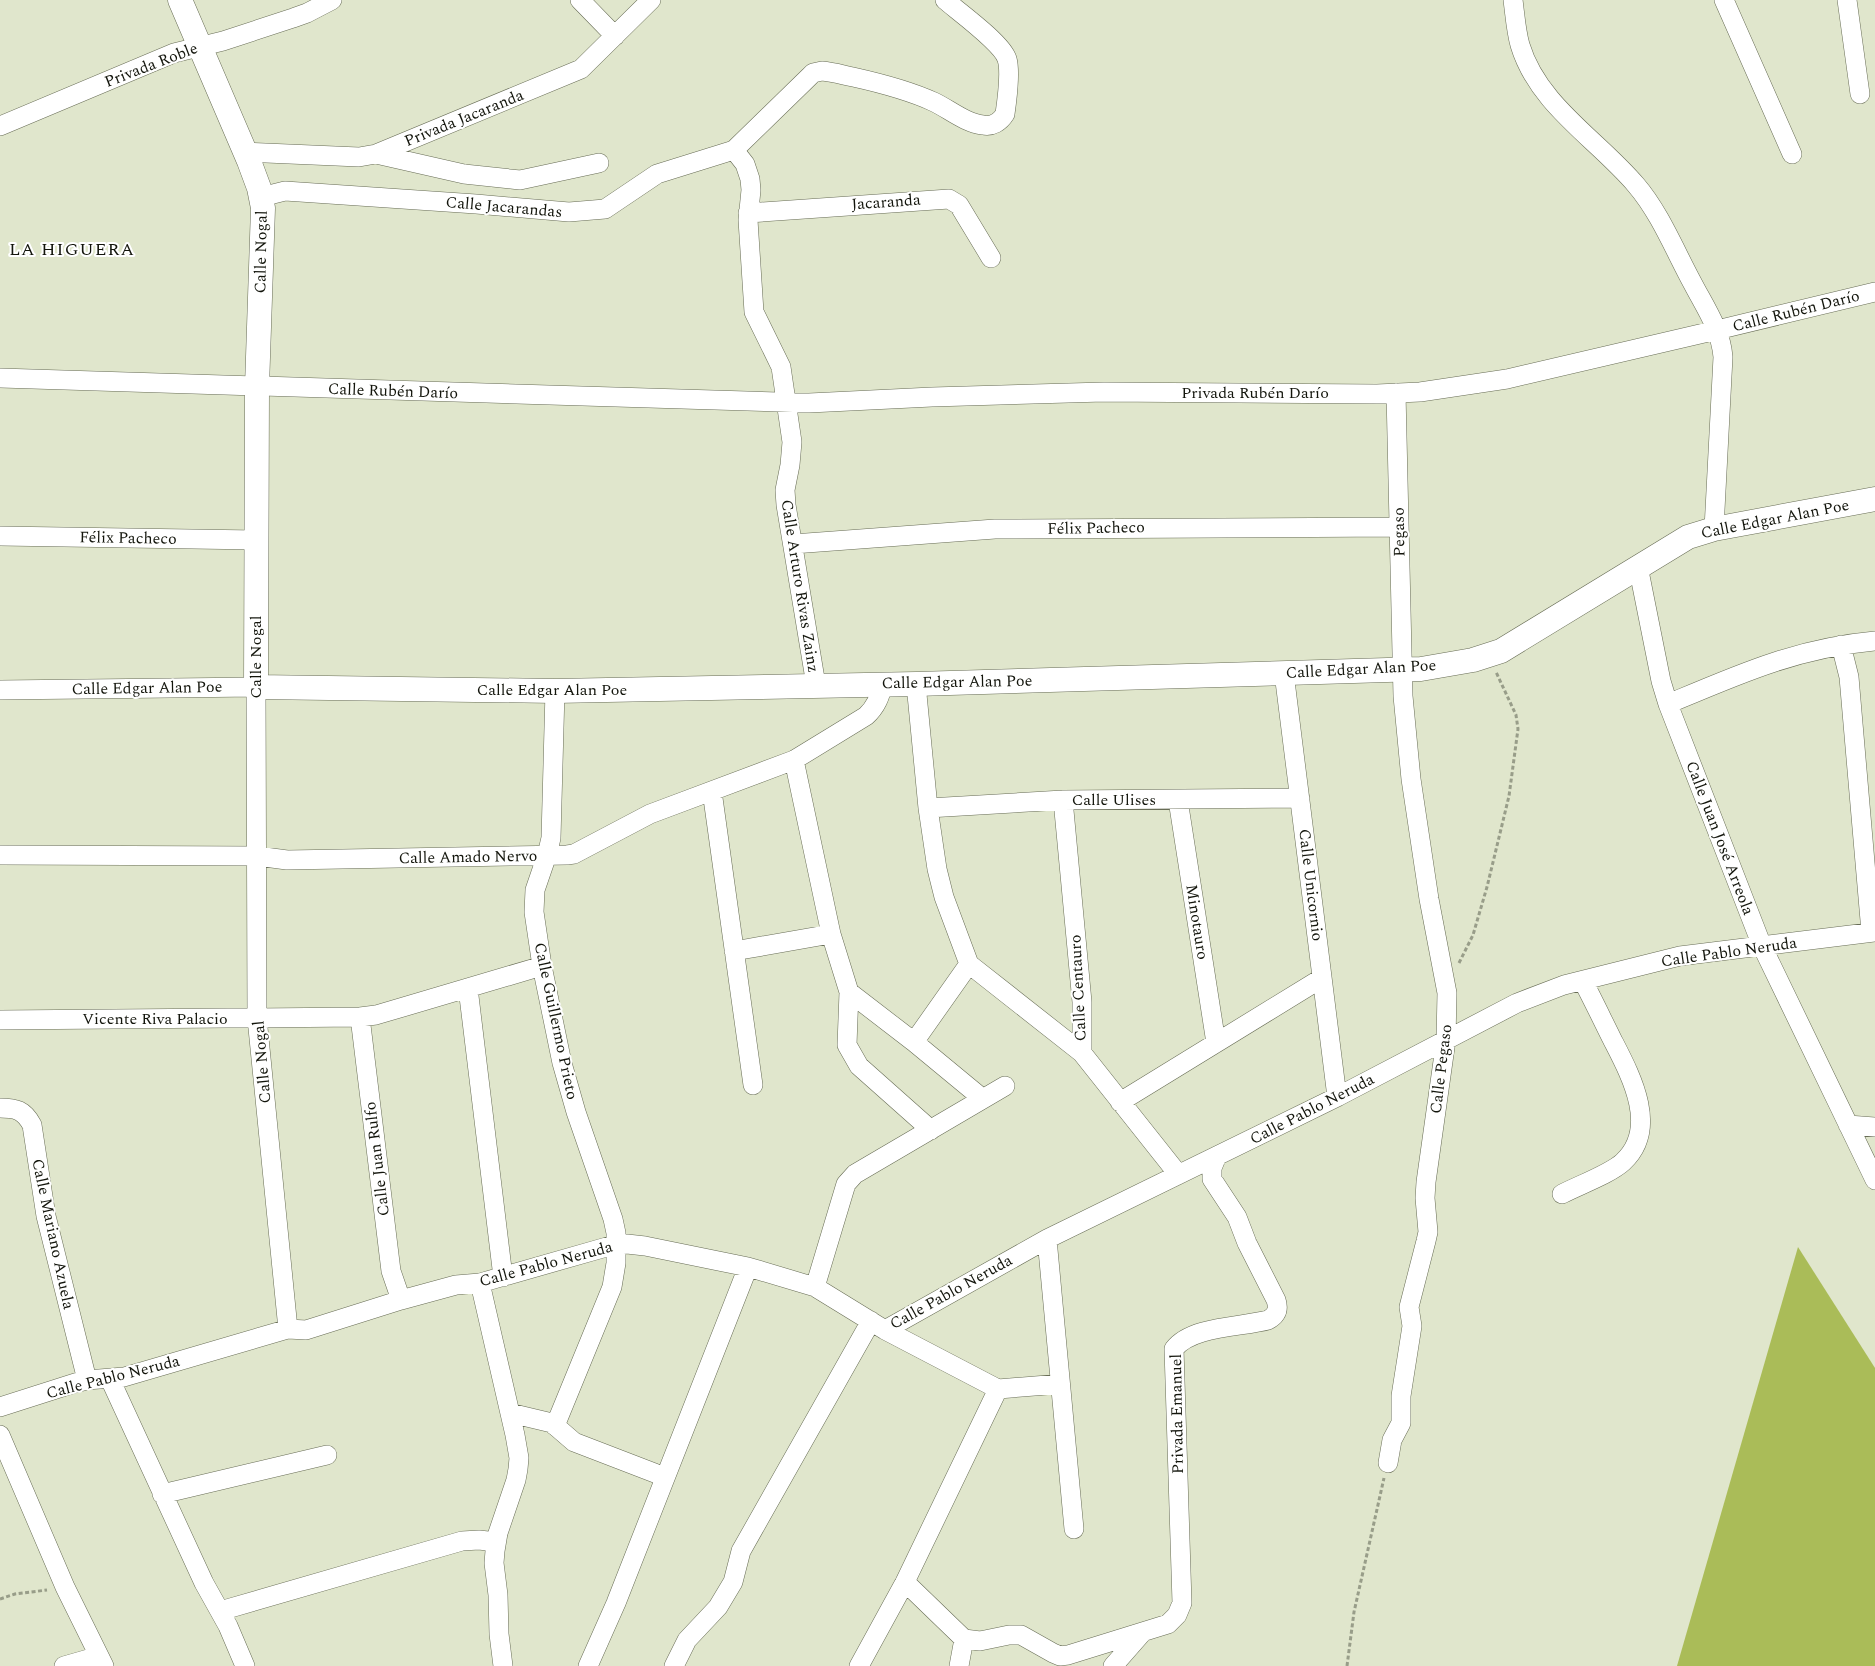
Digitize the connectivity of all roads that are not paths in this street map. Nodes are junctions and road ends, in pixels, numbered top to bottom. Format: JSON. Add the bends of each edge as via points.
{"nodes":[{"id":1,"x":180,"y":0,"type":"edge"},
{"id":2,"x":332,"y":0,"type":"edge"},
{"id":3,"x":580,"y":0,"type":"edge"},
{"id":4,"x":651,"y":0,"type":"edge"},
{"id":5,"x":944,"y":0,"type":"edge"},
{"id":6,"x":1513,"y":0,"type":"edge"},
{"id":7,"x":1724,"y":0,"type":"edge"},
{"id":8,"x":1847,"y":0,"type":"edge"},
{"id":9,"x":615,"y":36,"type":"junction"},
{"id":10,"x":199,"y":46,"type":"junction"},
{"id":11,"x":1860,"y":94,"type":"dead end"},
{"id":12,"x":0,"y":126,"type":"edge"},
{"id":13,"x":734,"y":150,"type":"junction"},
{"id":14,"x":245,"y":152,"type":"junction"},
{"id":15,"x":376,"y":154,"type":"junction"},
{"id":16,"x":1792,"y":154,"type":"dead end"},
{"id":17,"x":599,"y":163,"type":"dead end"},
{"id":18,"x":262,"y":197,"type":"junction"},
{"id":19,"x":748,"y":213,"type":"junction"},
{"id":20,"x":991,"y":258,"type":"dead end"},
{"id":21,"x":1875,"y":292,"type":"edge"},
{"id":22,"x":1717,"y":330,"type":"junction"},
{"id":23,"x":0,"y":378,"type":"edge"},
{"id":24,"x":257,"y":387,"type":"junction"},
{"id":25,"x":1396,"y":393,"type":"junction"},
{"id":26,"x":786,"y":402,"type":"junction"},
{"id":27,"x":1875,"y":499,"type":"edge"},
{"id":28,"x":1399,"y":527,"type":"junction"},
{"id":29,"x":1714,"y":529,"type":"junction"},
{"id":30,"x":0,"y":536,"type":"edge"},
{"id":31,"x":256,"y":540,"type":"junction"},
{"id":32,"x":793,"y":544,"type":"junction"},
{"id":33,"x":1638,"y":566,"type":"junction"},
{"id":34,"x":1875,"y":641,"type":"edge"},
{"id":35,"x":1841,"y":645,"type":"junction"},
{"id":36,"x":1402,"y":670,"type":"junction"},
{"id":37,"x":1284,"y":673,"type":"junction"},
{"id":38,"x":883,"y":684,"type":"junction"},
{"id":39,"x":916,"y":684,"type":"junction"},
{"id":40,"x":816,"y":685,"type":"junction"},
{"id":41,"x":256,"y":687,"type":"junction"},
{"id":42,"x":0,"y":690,"type":"edge"},
{"id":43,"x":555,"y":691,"type":"junction"},
{"id":44,"x":1668,"y":704,"type":"junction"},
{"id":45,"x":794,"y":760,"type":"junction"},
{"id":46,"x":712,"y":791,"type":"junction"},
{"id":47,"x":1300,"y":798,"type":"junction"},
{"id":48,"x":1063,"y":800,"type":"junction"},
{"id":49,"x":1178,"y":800,"type":"junction"},
{"id":50,"x":928,"y":808,"type":"junction"},
{"id":51,"x":0,"y":855,"type":"edge"},
{"id":52,"x":258,"y":856,"type":"junction"},
{"id":53,"x":547,"y":856,"type":"junction"},
{"id":54,"x":1873,"y":932,"type":"edge"},
{"id":55,"x":831,"y":934,"type":"junction"},
{"id":56,"x":1762,"y":946,"type":"junction"},
{"id":57,"x":734,"y":951,"type":"junction"},
{"id":58,"x":969,"y":964,"type":"junction"},
{"id":59,"x":542,"y":966,"type":"junction"},
{"id":60,"x":1322,"y":978,"type":"junction"},
{"id":61,"x":1583,"y":981,"type":"junction"},
{"id":62,"x":468,"y":988,"type":"junction"},
{"id":63,"x":849,"y":992,"type":"junction"},
{"id":64,"x":360,"y":1017,"type":"junction"},
{"id":65,"x":257,"y":1018,"type":"junction"},
{"id":66,"x":0,"y":1020,"type":"edge"},
{"id":67,"x":1446,"y":1040,"type":"junction"},
{"id":68,"x":914,"y":1042,"type":"junction"},
{"id":69,"x":1216,"y":1043,"type":"junction"},
{"id":70,"x":1082,"y":1053,"type":"junction"},
{"id":71,"x":752,"y":1085,"type":"dead end"},
{"id":72,"x":1006,"y":1086,"type":"dead end"},
{"id":73,"x":1337,"y":1097,"type":"junction"},
{"id":74,"x":983,"y":1099,"type":"junction"},
{"id":75,"x":1120,"y":1102,"type":"junction"},
{"id":76,"x":0,"y":1108,"type":"edge"},
{"id":77,"x":1848,"y":1125,"type":"junction"},
{"id":78,"x":1875,"y":1127,"type":"edge"},
{"id":79,"x":931,"y":1130,"type":"junction"},
{"id":80,"x":1217,"y":1156,"type":"junction"},
{"id":81,"x":1178,"y":1174,"type":"junction"},
{"id":82,"x":1875,"y":1180,"type":"edge"},
{"id":83,"x":1562,"y":1194,"type":"dead end"},
{"id":84,"x":1048,"y":1239,"type":"junction"},
{"id":85,"x":618,"y":1245,"type":"junction"},
{"id":86,"x":748,"y":1267,"type":"junction"},
{"id":87,"x":503,"y":1277,"type":"junction"},
{"id":88,"x":480,"y":1283,"type":"junction"},
{"id":89,"x":814,"y":1287,"type":"junction"},
{"id":90,"x":401,"y":1300,"type":"junction"},
{"id":91,"x":878,"y":1325,"type":"junction"},
{"id":92,"x":288,"y":1329,"type":"junction"},
{"id":93,"x":110,"y":1379,"type":"junction"},
{"id":94,"x":87,"y":1380,"type":"junction"},
{"id":95,"x":1060,"y":1384,"type":"junction"},
{"id":96,"x":998,"y":1389,"type":"junction"},
{"id":97,"x":0,"y":1407,"type":"edge"},
{"id":98,"x":510,"y":1413,"type":"junction"},
{"id":99,"x":555,"y":1426,"type":"junction"},
{"id":100,"x":0,"y":1435,"type":"edge"},
{"id":101,"x":327,"y":1455,"type":"dead end"},
{"id":102,"x":1388,"y":1463,"type":"road end"},
{"id":103,"x":665,"y":1477,"type":"junction"},
{"id":104,"x":162,"y":1494,"type":"junction"},
{"id":105,"x":1074,"y":1529,"type":"dead end"},
{"id":106,"x":496,"y":1542,"type":"junction"},
{"id":107,"x":905,"y":1582,"type":"junction"},
{"id":108,"x":220,"y":1611,"type":"junction"},
{"id":109,"x":1143,"y":1632,"type":"junction"},
{"id":110,"x":964,"y":1639,"type":"junction"},
{"id":111,"x":102,"y":1661,"type":"edge"},
{"id":112,"x":64,"y":1666,"type":"edge"},
{"id":113,"x":245,"y":1666,"type":"edge"},
{"id":114,"x":503,"y":1666,"type":"edge"},
{"id":115,"x":588,"y":1666,"type":"edge"},
{"id":116,"x":674,"y":1666,"type":"edge"},
{"id":117,"x":859,"y":1666,"type":"edge"},
{"id":118,"x":960,"y":1666,"type":"edge"},
{"id":119,"x":1113,"y":1666,"type":"edge"}],
"edges":[{"from":1,"to":10,"type":"street","name":"Calle Nogal"},
{"from":2,"to":10,"type":"street","name":"Privada Roble","via":[[293,18]]},
{"from":3,"to":9,"type":"street"},
{"from":4,"to":9,"type":"street","name":"Privada Jacaranda"},
{"from":5,"to":13,"type":"street","via":[[999,47],[1006,57],[1005,114],[995,124],[984,126],[975,123],[905,91],[822,71],[813,73]]},
{"from":6,"to":22,"type":"street","via":[[1520,44],[1527,64],[1549,98],[1646,197]]},
{"from":7,"to":16,"type":"street"},
{"from":8,"to":11,"type":"street"},
{"from":9,"to":15,"type":"street","name":"Privada Jacaranda","via":[[576,72]]},
{"from":10,"to":12,"type":"street","name":"Privada Roble","via":[[174,53]]},
{"from":10,"to":14,"type":"street","name":"Calle Nogal"},
{"from":13,"to":18,"type":"street","name":"Calle Jacarandas","via":[[657,174],[611,206],[587,211],[293,192]]},
{"from":13,"to":19,"type":"street","name":"Calle Arturo Rivas Zainz","via":[[746,164],[750,179]]},
{"from":14,"to":15,"type":"street","name":"Privada Jacaranda","via":[[359,157]]},
{"from":14,"to":18,"type":"street","name":"Calle Nogal"},
{"from":15,"to":17,"type":"street","via":[[464,174],[520,180]]},
{"from":18,"to":24,"type":"street","name":"Calle Nogal"},
{"from":19,"to":20,"type":"street","name":"Jacaranda","via":[[949,199],[959,205]]},
{"from":19,"to":26,"type":"street","name":"Calle Arturo Rivas Zainz","via":[[754,312],[780,362]]},
{"from":21,"to":22,"type":"street","name":"Calle Rubén Darío"},
{"from":22,"to":25,"type":"street","name":"Privada Rubén Darío","via":[[1507,379]]},
{"from":22,"to":29,"type":"street","via":[[1724,357]]},
{"from":23,"to":24,"type":"street","name":"Calle Rubén Darío"},
{"from":24,"to":26,"type":"street","name":"Calle Rubén Darío"},
{"from":24,"to":31,"type":"street","name":"Calle Nogal"},
{"from":25,"to":26,"type":"street","name":"Privada Rubén Darío","via":[[1104,392]]},
{"from":25,"to":28,"type":"street","name":"Pegaso"},
{"from":26,"to":32,"type":"street","name":"Calle Arturo Rivas Zainz","via":[[792,442],[785,496]]},
{"from":27,"to":29,"type":"street","name":"Calle Edgar Alan Poe"},
{"from":28,"to":32,"type":"street","name":"Félix Pacheco","via":[[995,529]]},
{"from":28,"to":36,"type":"street","name":"Pegaso"},
{"from":29,"to":33,"type":"street","name":"Calle Edgar Alan Poe","via":[[1688,537]]},
{"from":30,"to":31,"type":"street","name":"Félix Pacheco"},
{"from":31,"to":41,"type":"street","name":"Calle Nogal"},
{"from":32,"to":40,"type":"street","name":"Calle Arturo Rivas Zainz"},
{"from":33,"to":36,"type":"street","name":"Calle Edgar Alan Poe","via":[[1514,644],[1489,656],[1450,665]]},
{"from":33,"to":44,"type":"street","name":"Calle Juan José Arreola"},
{"from":34,"to":35,"type":"street"},
{"from":35,"to":44,"type":"street","via":[[1769,662]]},
{"from":35,"to":54,"type":"street","via":[[1849,677]]},
{"from":36,"to":37,"type":"street","name":"Calle Edgar Alan Poe"},
{"from":36,"to":67,"type":"street","name":"Calle Pegaso","via":[[1411,780],[1429,899],[1445,976]]},
{"from":37,"to":39,"type":"street","name":"Calle Edgar Alan Poe"},
{"from":37,"to":47,"type":"street","name":"Calle Unicornio"},
{"from":38,"to":39,"type":"street","name":"Calle Edgar Alan Poe"},
{"from":38,"to":40,"type":"street","name":"Calle Edgar Alan Poe"},
{"from":38,"to":45,"type":"street","name":"Calle Amado Nervo","via":[[879,701],[866,716]]},
{"from":39,"to":50,"type":"street"},
{"from":40,"to":43,"type":"street","name":"Calle Edgar Alan Poe"},
{"from":41,"to":42,"type":"street","name":"Calle Edgar Alan Poe"},
{"from":41,"to":43,"type":"street","name":"Calle Edgar Alan Poe"},
{"from":41,"to":52,"type":"street","name":"Calle Nogal"},
{"from":43,"to":53,"type":"street","name":"Calle Guillermo Prieto","via":[[551,838]]},
{"from":44,"to":56,"type":"street","name":"Calle Juan José Arreola"},
{"from":45,"to":46,"type":"street","name":"Calle Amado Nervo"},
{"from":45,"to":55,"type":"street"},
{"from":46,"to":53,"type":"street","name":"Calle Amado Nervo","via":[[650,814],[574,854]]},
{"from":46,"to":57,"type":"street"},
{"from":47,"to":49,"type":"street","name":"Calle Ulises"},
{"from":47,"to":60,"type":"street","name":"Calle Unicornio"},
{"from":48,"to":49,"type":"street","name":"Calle Ulises"},
{"from":48,"to":50,"type":"street","name":"Calle Ulises"},
{"from":48,"to":70,"type":"street","name":"Calle Centauro","via":[[1082,1002]]},
{"from":49,"to":69,"type":"street","name":"Minotauro"},
{"from":50,"to":58,"type":"street","via":[[944,897]]},
{"from":51,"to":52,"type":"street","name":"Calle Amado Nervo"},
{"from":52,"to":53,"type":"street","name":"Calle Amado Nervo","via":[[286,860]]},
{"from":52,"to":65,"type":"street","name":"Calle Nogal"},
{"from":53,"to":59,"type":"street","name":"Calle Guillermo Prieto","via":[[537,880],[534,902]]},
{"from":54,"to":56,"type":"street","name":"Calle Pablo Neruda"},
{"from":55,"to":57,"type":"street"},
{"from":55,"to":63,"type":"street"},
{"from":56,"to":61,"type":"street","name":"Calle Pablo Neruda","via":[[1696,953]]},
{"from":56,"to":77,"type":"street","name":"Calle Juan José Arreola"},
{"from":57,"to":71,"type":"street"},
{"from":58,"to":68,"type":"street"},
{"from":58,"to":70,"type":"street"},
{"from":59,"to":62,"type":"street","name":"Vicente Riva Palacio"},
{"from":59,"to":85,"type":"street","name":"Calle Guillermo Prieto","via":[[562,1063],[613,1220]]},
{"from":60,"to":69,"type":"street"},
{"from":60,"to":73,"type":"street","name":"Calle Unicornio"},
{"from":61,"to":67,"type":"street","name":"Calle Pablo Neruda","via":[[1517,1003]]},
{"from":61,"to":83,"type":"street","via":[[1629,1073],[1638,1102],[1640,1127],[1633,1149],[1623,1163]]},
{"from":62,"to":64,"type":"street","name":"Vicente Riva Palacio"},
{"from":62,"to":87,"type":"street"},
{"from":63,"to":68,"type":"street"},
{"from":63,"to":79,"type":"street","via":[[847,1046],[853,1057]]},
{"from":64,"to":65,"type":"street","name":"Vicente Riva Palacio"},
{"from":64,"to":90,"type":"street","name":"Calle Juan Rulfo","via":[[391,1271]]},
{"from":65,"to":66,"type":"street","name":"Vicente Riva Palacio"},
{"from":65,"to":92,"type":"street","name":"Calle Nogal"},
{"from":67,"to":73,"type":"street","name":"Calle Pablo Neruda"},
{"from":67,"to":102,"type":"street","name":"Calle Pegaso","via":[[1426,1182],[1428,1232],[1409,1307],[1412,1326],[1401,1396],[1402,1423],[1392,1440]]},
{"from":68,"to":74,"type":"street"},
{"from":69,"to":75,"type":"street"},
{"from":70,"to":75,"type":"street","name":"Calle Centauro"},
{"from":72,"to":74,"type":"street"},
{"from":73,"to":80,"type":"street","name":"Calle Pablo Neruda"},
{"from":74,"to":79,"type":"street"},
{"from":75,"to":81,"type":"street","name":"Calle Centauro"},
{"from":76,"to":94,"type":"street","name":"Calle Mariano Azuela","via":[[18,1109],[32,1125],[46,1216]]},
{"from":77,"to":78,"type":"street"},
{"from":77,"to":82,"type":"street","name":"Calle Juan José Arreola"},
{"from":79,"to":89,"type":"street","via":[[855,1174],[846,1184]]},
{"from":80,"to":81,"type":"street","name":"Calle Pablo Neruda"},
{"from":80,"to":109,"type":"street","name":"Privada Emanuel","via":[[1212,1179],[1238,1216],[1276,1300],[1277,1310],[1268,1320],[1206,1332],[1184,1340],[1174,1349],[1182,1603],[1168,1624]]},
{"from":81,"to":84,"type":"street","name":"Calle Pablo Neruda"},
{"from":84,"to":91,"type":"street","name":"Calle Pablo Neruda"},
{"from":84,"to":95,"type":"street"},
{"from":85,"to":86,"type":"street","name":"Calle Pablo Neruda","via":[[645,1246]]},
{"from":85,"to":87,"type":"street","name":"Calle Pablo Neruda"},
{"from":85,"to":99,"type":"street","name":"Calle Guillermo Prieto","via":[[612,1287]]},
{"from":86,"to":89,"type":"street","name":"Calle Pablo Neruda"},
{"from":86,"to":103,"type":"street"},
{"from":87,"to":88,"type":"street","name":"Calle Pablo Neruda"},
{"from":88,"to":90,"type":"street","name":"Calle Pablo Neruda","via":[[456,1285]]},
{"from":88,"to":98,"type":"street"},
{"from":89,"to":91,"type":"street","name":"Calle Pablo Neruda"},
{"from":90,"to":92,"type":"street","name":"Calle Pablo Neruda","via":[[306,1330]]},
{"from":91,"to":96,"type":"street"},
{"from":91,"to":116,"type":"street","via":[[741,1551],[733,1582],[718,1607],[688,1640]]},
{"from":92,"to":93,"type":"street","name":"Calle Pablo Neruda"},
{"from":93,"to":94,"type":"street","name":"Calle Pablo Neruda"},
{"from":93,"to":104,"type":"street"},
{"from":94,"to":97,"type":"street","name":"Calle Pablo Neruda"},
{"from":95,"to":96,"type":"street"},
{"from":95,"to":105,"type":"street"},
{"from":96,"to":107,"type":"street"},
{"from":98,"to":99,"type":"street"},
{"from":98,"to":106,"type":"street","via":[[518,1448],[518,1469]]},
{"from":99,"to":103,"type":"street","via":[[574,1442]]},
{"from":100,"to":111,"type":"street","via":[[65,1587]]},
{"from":101,"to":104,"type":"street"},
{"from":103,"to":115,"type":"street"},
{"from":104,"to":108,"type":"street"},
{"from":106,"to":108,"type":"street","via":[[462,1542]]},
{"from":106,"to":114,"type":"street","via":[[494,1563]]},
{"from":107,"to":110,"type":"street"},
{"from":107,"to":117,"type":"street"},
{"from":108,"to":113,"type":"street"},
{"from":109,"to":110,"type":"street","name":"Privada Emanuel","via":[[1060,1656],[1022,1635],[980,1641]]},
{"from":109,"to":119,"type":"street"},
{"from":110,"to":118,"type":"street"},
{"from":111,"to":112,"type":"street"}]}
